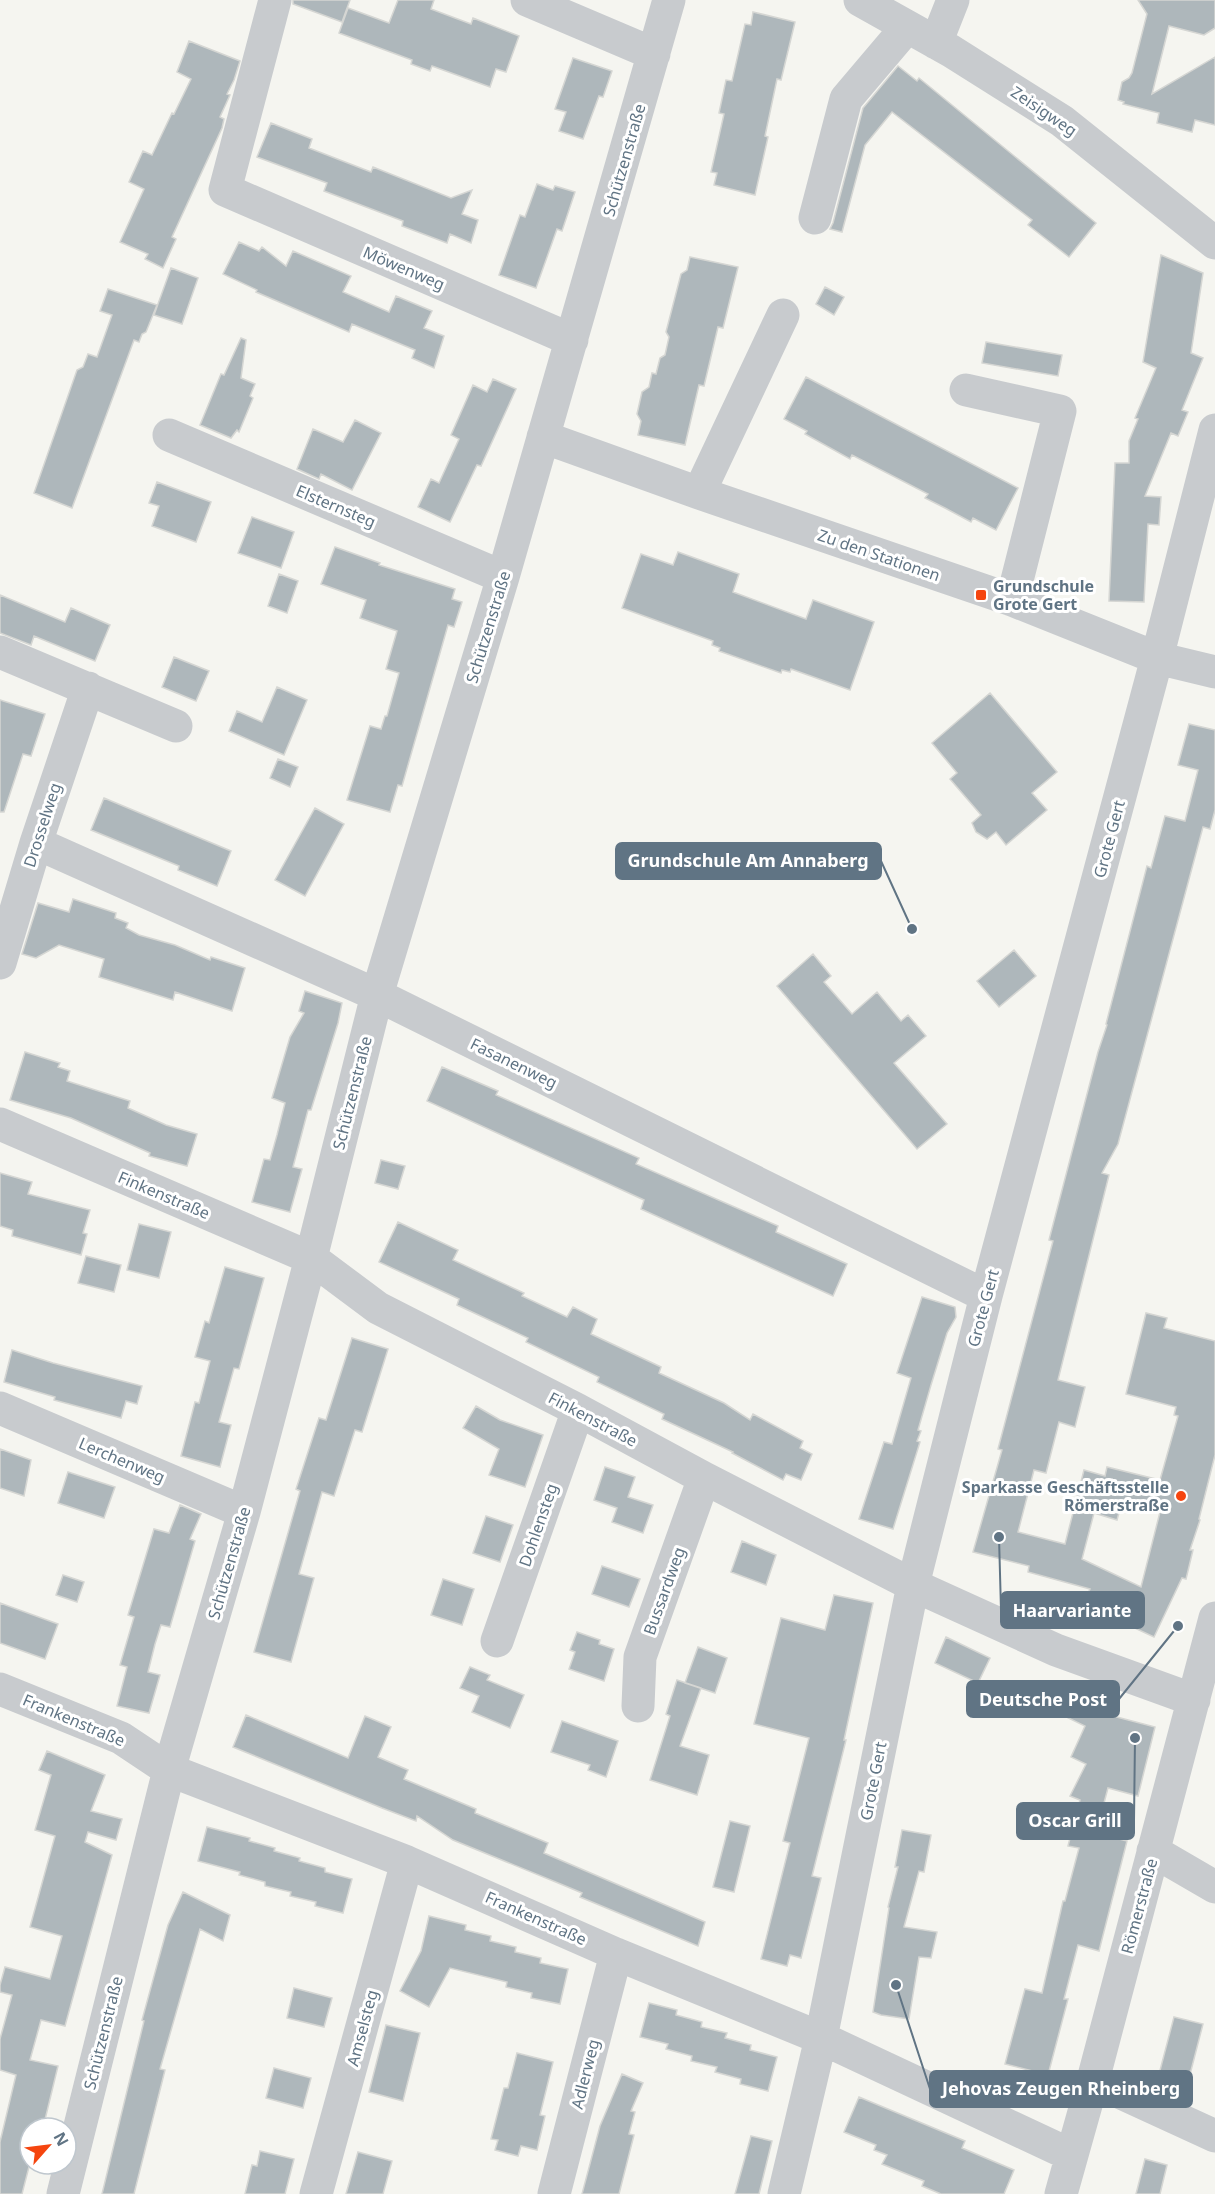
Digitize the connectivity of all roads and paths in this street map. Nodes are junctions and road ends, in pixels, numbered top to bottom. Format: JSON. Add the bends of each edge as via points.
{"nodes":[{"id":1,"x":275,"y":0,"type":"edge"},
{"id":2,"x":527,"y":0,"type":"edge"},
{"id":3,"x":669,"y":0,"type":"edge"},
{"id":4,"x":860,"y":0,"type":"edge"},
{"id":5,"x":953,"y":0,"type":"edge"},
{"id":6,"x":907,"y":27,"type":"junction"},
{"id":7,"x":936,"y":43,"type":"junction"},
{"id":8,"x":654,"y":54,"type":"junction"},
{"id":9,"x":815,"y":218,"type":"dead end"},
{"id":10,"x":1215,"y":243,"type":"edge"},
{"id":11,"x":783,"y":315,"type":"dead end"},
{"id":12,"x":573,"y":340,"type":"junction"},
{"id":13,"x":966,"y":390,"type":"dead end"},
{"id":14,"x":1215,"y":430,"type":"edge"},
{"id":15,"x":169,"y":435,"type":"dead end"},
{"id":16,"x":543,"y":437,"type":"junction"},
{"id":17,"x":699,"y":493,"type":"junction"},
{"id":18,"x":503,"y":577,"type":"junction"},
{"id":19,"x":1012,"y":600,"type":"junction"},
{"id":20,"x":0,"y":652,"type":"edge"},
{"id":21,"x":1157,"y":658,"type":"junction"},
{"id":22,"x":1215,"y":672,"type":"edge"},
{"id":23,"x":88,"y":688,"type":"junction"},
{"id":24,"x":176,"y":726,"type":"dead end"},
{"id":25,"x":36,"y":843,"type":"junction"},
{"id":26,"x":0,"y":963,"type":"edge"},
{"id":27,"x":376,"y":995,"type":"junction"},
{"id":28,"x":0,"y":1124,"type":"edge"},
{"id":29,"x":311,"y":1258,"type":"junction"},
{"id":30,"x":986,"y":1296,"type":"junction"},
{"id":31,"x":0,"y":1408,"type":"edge"},
{"id":32,"x":578,"y":1410,"type":"junction"},
{"id":33,"x":704,"y":1478,"type":"junction"},
{"id":34,"x":244,"y":1512,"type":"junction"},
{"id":35,"x":913,"y":1585,"type":"junction"},
{"id":36,"x":1215,"y":1618,"type":"edge"},
{"id":37,"x":497,"y":1641,"type":"dead end"},
{"id":38,"x":0,"y":1689,"type":"edge"},
{"id":39,"x":1194,"y":1700,"type":"junction"},
{"id":40,"x":638,"y":1706,"type":"dead end"},
{"id":41,"x":169,"y":1770,"type":"junction"},
{"id":42,"x":1154,"y":1851,"type":"junction"},
{"id":43,"x":407,"y":1862,"type":"junction"},
{"id":44,"x":1215,"y":1887,"type":"edge"},
{"id":45,"x":616,"y":1954,"type":"junction"},
{"id":46,"x":821,"y":2038,"type":"junction"},
{"id":47,"x":1094,"y":2080,"type":"junction"},
{"id":48,"x":1215,"y":2136,"type":"edge"},
{"id":49,"x":1071,"y":2155,"type":"junction"},
{"id":50,"x":63,"y":2194,"type":"edge"},
{"id":51,"x":316,"y":2194,"type":"edge"},
{"id":52,"x":554,"y":2194,"type":"edge"},
{"id":53,"x":784,"y":2194,"type":"edge"},
{"id":54,"x":1061,"y":2194,"type":"edge"}],
"edges":[{"from":1,"to":12,"type":"street","name":"Möwenweg","via":[[225,190]]},
{"from":2,"to":8,"type":"street"},
{"from":3,"to":8,"type":"street","name":"Schützenstraße"},
{"from":4,"to":6,"type":"street","name":"Zeisigweg"},
{"from":5,"to":7,"type":"street"},
{"from":6,"to":7,"type":"street","name":"Zeisigweg"},
{"from":6,"to":9,"type":"street","via":[[846,99]]},
{"from":7,"to":10,"type":"street","name":"Zeisigweg","via":[[1062,121]]},
{"from":8,"to":12,"type":"street","name":"Schützenstraße"},
{"from":11,"to":17,"type":"street"},
{"from":12,"to":16,"type":"street","name":"Schützenstraße"},
{"from":13,"to":19,"type":"street","via":[[1060,411]]},
{"from":14,"to":21,"type":"street","name":"Grote Gert"},
{"from":15,"to":18,"type":"street","name":"Elsternsteg"},
{"from":16,"to":17,"type":"street","name":"Zu den Stationen"},
{"from":16,"to":18,"type":"street","name":"Schützenstraße"},
{"from":17,"to":19,"type":"street","name":"Zu den Stationen"},
{"from":18,"to":27,"type":"street","name":"Schützenstraße"},
{"from":19,"to":21,"type":"street","name":"Zu den Stationen"},
{"from":20,"to":23,"type":"street"},
{"from":21,"to":22,"type":"street","name":"Zu den Stationen"},
{"from":21,"to":30,"type":"street","name":"Grote Gert"},
{"from":23,"to":24,"type":"street"},
{"from":23,"to":25,"type":"street","name":"Drosselweg"},
{"from":25,"to":26,"type":"street","name":"Drosselweg"},
{"from":25,"to":27,"type":"street","name":"Fasanenweg"},
{"from":27,"to":29,"type":"street","name":"Schützenstraße"},
{"from":27,"to":30,"type":"street","name":"Fasanenweg"},
{"from":28,"to":29,"type":"street","name":"Finkenstraße"},
{"from":29,"to":32,"type":"street","name":"Finkenstraße","via":[[378,1308]]},
{"from":29,"to":34,"type":"street","name":"Schützenstraße"},
{"from":30,"to":35,"type":"street","name":"Grote Gert"},
{"from":31,"to":34,"type":"street","name":"Lerchenweg"},
{"from":32,"to":33,"type":"street","name":"Finkenstraße"},
{"from":32,"to":37,"type":"street","name":"Dohlensteg"},
{"from":33,"to":35,"type":"street","name":"Finkenstraße"},
{"from":33,"to":40,"type":"street","name":"Bussardweg","via":[[640,1657]]},
{"from":34,"to":41,"type":"street","name":"Schützenstraße"},
{"from":35,"to":39,"type":"street","name":"Finkenstraße","via":[[1056,1650]]},
{"from":35,"to":46,"type":"street","name":"Grote Gert"},
{"from":36,"to":39,"type":"street","name":"Römerstraße"},
{"from":38,"to":41,"type":"street","name":"Frankenstraße","via":[[121,1738]]},
{"from":39,"to":42,"type":"street","name":"Römerstraße"},
{"from":41,"to":43,"type":"street","name":"Frankenstraße"},
{"from":41,"to":50,"type":"street","name":"Schützenstraße"},
{"from":42,"to":44,"type":"street"},
{"from":42,"to":47,"type":"street","name":"Römerstraße"},
{"from":43,"to":45,"type":"street","name":"Frankenstraße"},
{"from":43,"to":51,"type":"street","name":"Amselsteg"},
{"from":45,"to":46,"type":"street","name":"Frankenstraße"},
{"from":45,"to":52,"type":"street","name":"Adlerweg"},
{"from":46,"to":49,"type":"street","name":"Frankenstraße"},
{"from":46,"to":53,"type":"street","name":"Grote Gert"},
{"from":47,"to":48,"type":"street"},
{"from":47,"to":49,"type":"street","name":"Römerstraße"},
{"from":49,"to":54,"type":"street","name":"Römerstraße"}]}
